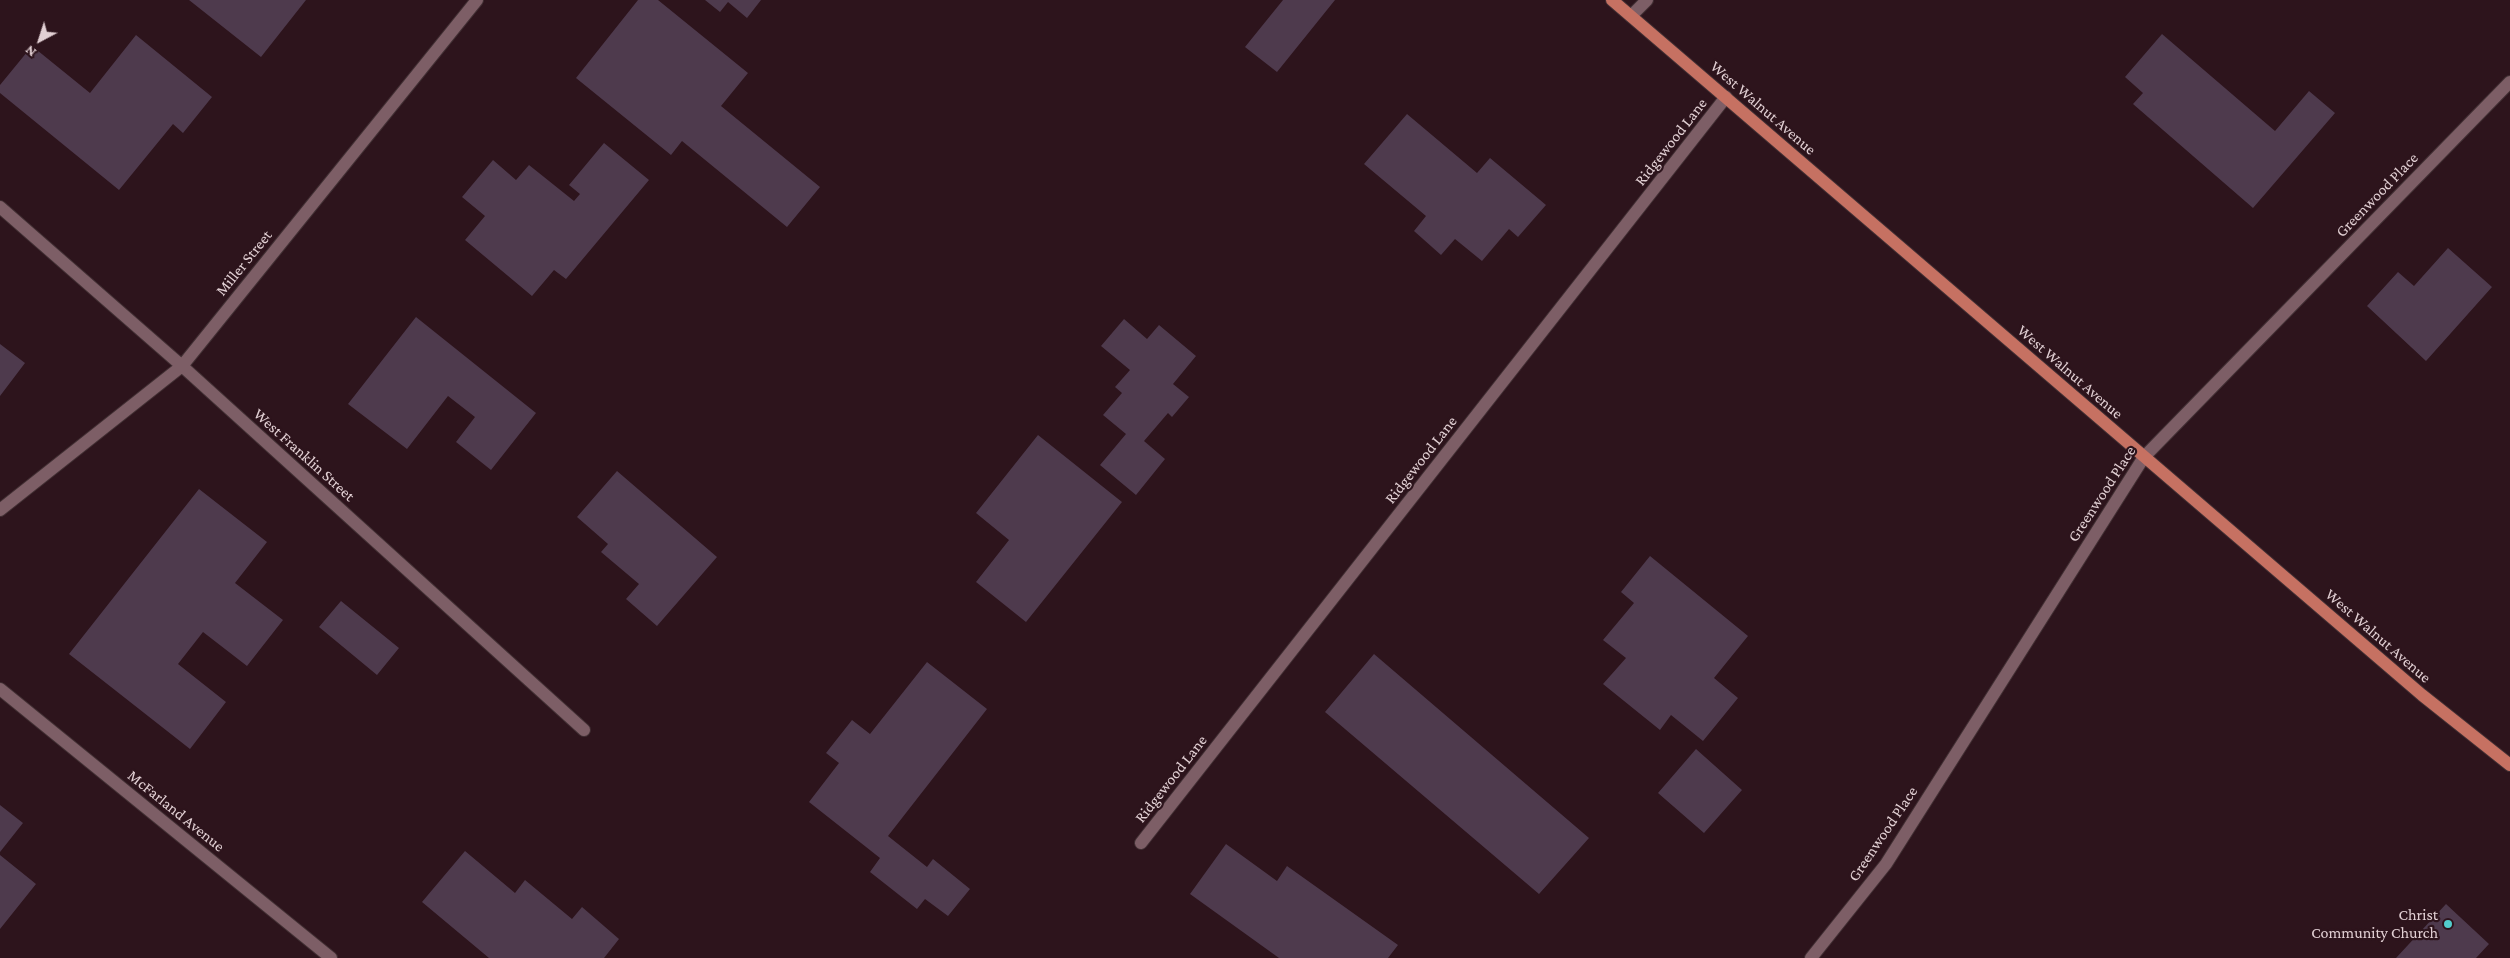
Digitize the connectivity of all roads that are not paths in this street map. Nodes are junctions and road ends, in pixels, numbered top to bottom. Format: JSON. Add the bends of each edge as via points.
{"nodes":[{"id":1,"x":477,"y":0,"type":"edge"},
{"id":2,"x":1612,"y":0,"type":"edge"},
{"id":3,"x":1647,"y":0,"type":"edge"},
{"id":4,"x":1631,"y":16,"type":"junction"},
{"id":5,"x":2510,"y":82,"type":"edge"},
{"id":6,"x":1726,"y":97,"type":"junction"},
{"id":7,"x":0,"y":207,"type":"edge"},
{"id":8,"x":182,"y":366,"type":"junction"},
{"id":9,"x":2144,"y":457,"type":"junction"},
{"id":10,"x":0,"y":510,"type":"edge"},
{"id":11,"x":0,"y":688,"type":"edge"},
{"id":12,"x":584,"y":730,"type":"dead end"},
{"id":13,"x":2510,"y":765,"type":"edge"},
{"id":14,"x":1141,"y":843,"type":"dead end"},
{"id":15,"x":331,"y":958,"type":"edge"},
{"id":16,"x":1811,"y":958,"type":"edge"}],
"edges":[{"from":1,"to":8,"type":"street","name":"Miller Street"},
{"from":2,"to":4,"type":"main road","name":"West Walnut Avenue"},
{"from":3,"to":4,"type":"street"},
{"from":4,"to":6,"type":"main road","name":"West Walnut Avenue"},
{"from":5,"to":9,"type":"street","name":"Greenwood Place"},
{"from":6,"to":9,"type":"main road","name":"West Walnut Avenue"},
{"from":6,"to":14,"type":"street","name":"Ridgewood Lane"},
{"from":7,"to":8,"type":"street","name":"West Franklin Street"},
{"from":8,"to":10,"type":"street","name":"Miller Street"},
{"from":8,"to":12,"type":"street","name":"West Franklin Street"},
{"from":9,"to":13,"type":"main road","name":"West Walnut Avenue","via":[[2422,695]]},
{"from":9,"to":16,"type":"street","name":"Greenwood Place","via":[[1886,864]]},
{"from":11,"to":15,"type":"street","name":"McFarland Avenue"}]}
